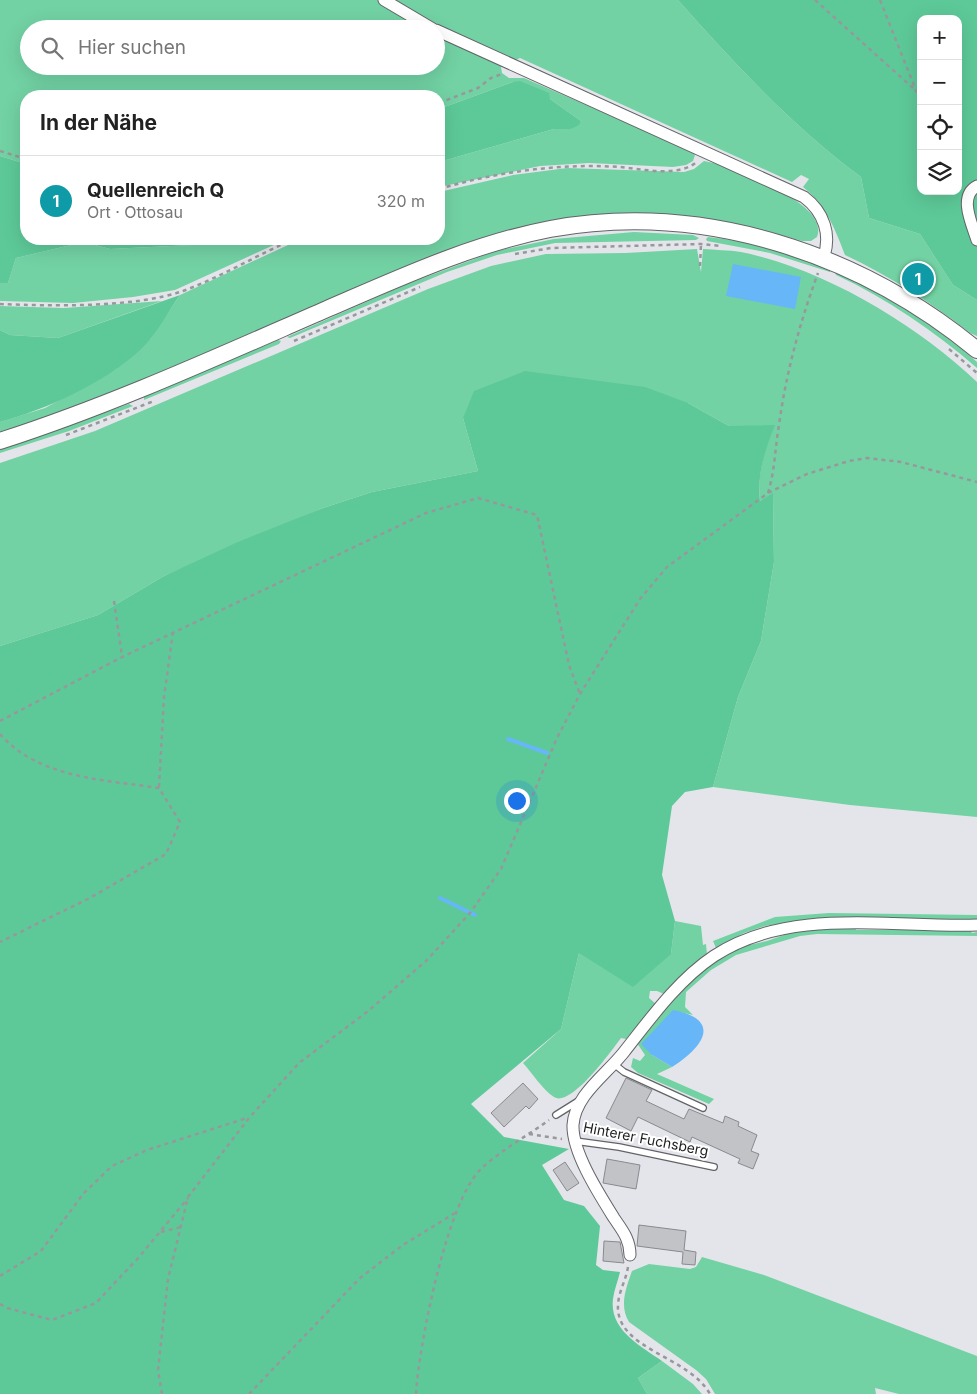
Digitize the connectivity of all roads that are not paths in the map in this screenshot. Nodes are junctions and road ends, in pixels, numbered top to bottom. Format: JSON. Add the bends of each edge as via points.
{"nodes":[{"id":1,"x":384,"y":0,"type":"edge"},
{"id":2,"x":418,"y":20,"type":"edge"},
{"id":3,"x":445,"y":34,"type":"edge"},
{"id":4,"x":977,"y":186,"type":"edge"},
{"id":5,"x":977,"y":240,"type":"edge"},
{"id":6,"x":819,"y":268,"type":"junction"},
{"id":7,"x":977,"y":350,"type":"edge"},
{"id":8,"x":0,"y":441,"type":"edge"},
{"id":9,"x":977,"y":925,"type":"edge"},
{"id":10,"x":614,"y":1064,"type":"junction"},
{"id":11,"x":581,"y":1099,"type":"junction"},
{"id":12,"x":703,"y":1108,"type":"dead end"},
{"id":13,"x":556,"y":1115,"type":"road end"},
{"id":14,"x":573,"y":1140,"type":"junction"},
{"id":15,"x":714,"y":1167,"type":"dead end"},
{"id":16,"x":630,"y":1255,"type":"road end"}],
"edges":[{"from":1,"to":2,"type":"street"},
{"from":3,"to":6,"type":"street","via":[[804,197],[820,215],[826,230],[828,243]]},
{"from":4,"to":5,"type":"street","via":[[967,201]]},
{"from":6,"to":7,"type":"main road","via":[[853,271],[932,316]]},
{"from":6,"to":8,"type":"main road","via":[[750,234],[681,224],[594,224],[518,236],[432,265],[98,408]]},
{"from":9,"to":10,"type":"street","name":"Hinterer Fuchsberg","via":[[847,924],[782,928],[731,946],[713,956],[680,986]]},
{"from":10,"to":11,"type":"street","name":"Hinterer Fuchsberg"},
{"from":10,"to":12,"type":"lane","via":[[624,1072]]},
{"from":11,"to":13,"type":"lane","name":"Hinterer Fuchsberg"},
{"from":11,"to":14,"type":"street","name":"Hinterer Fuchsberg","via":[[575,1112]]},
{"from":14,"to":15,"type":"lane","name":"Hinterer Fuchsberg","via":[[619,1146]]},
{"from":14,"to":16,"type":"street","name":"Hinterer Fuchsberg","via":[[599,1192],[628,1238]]}]}
